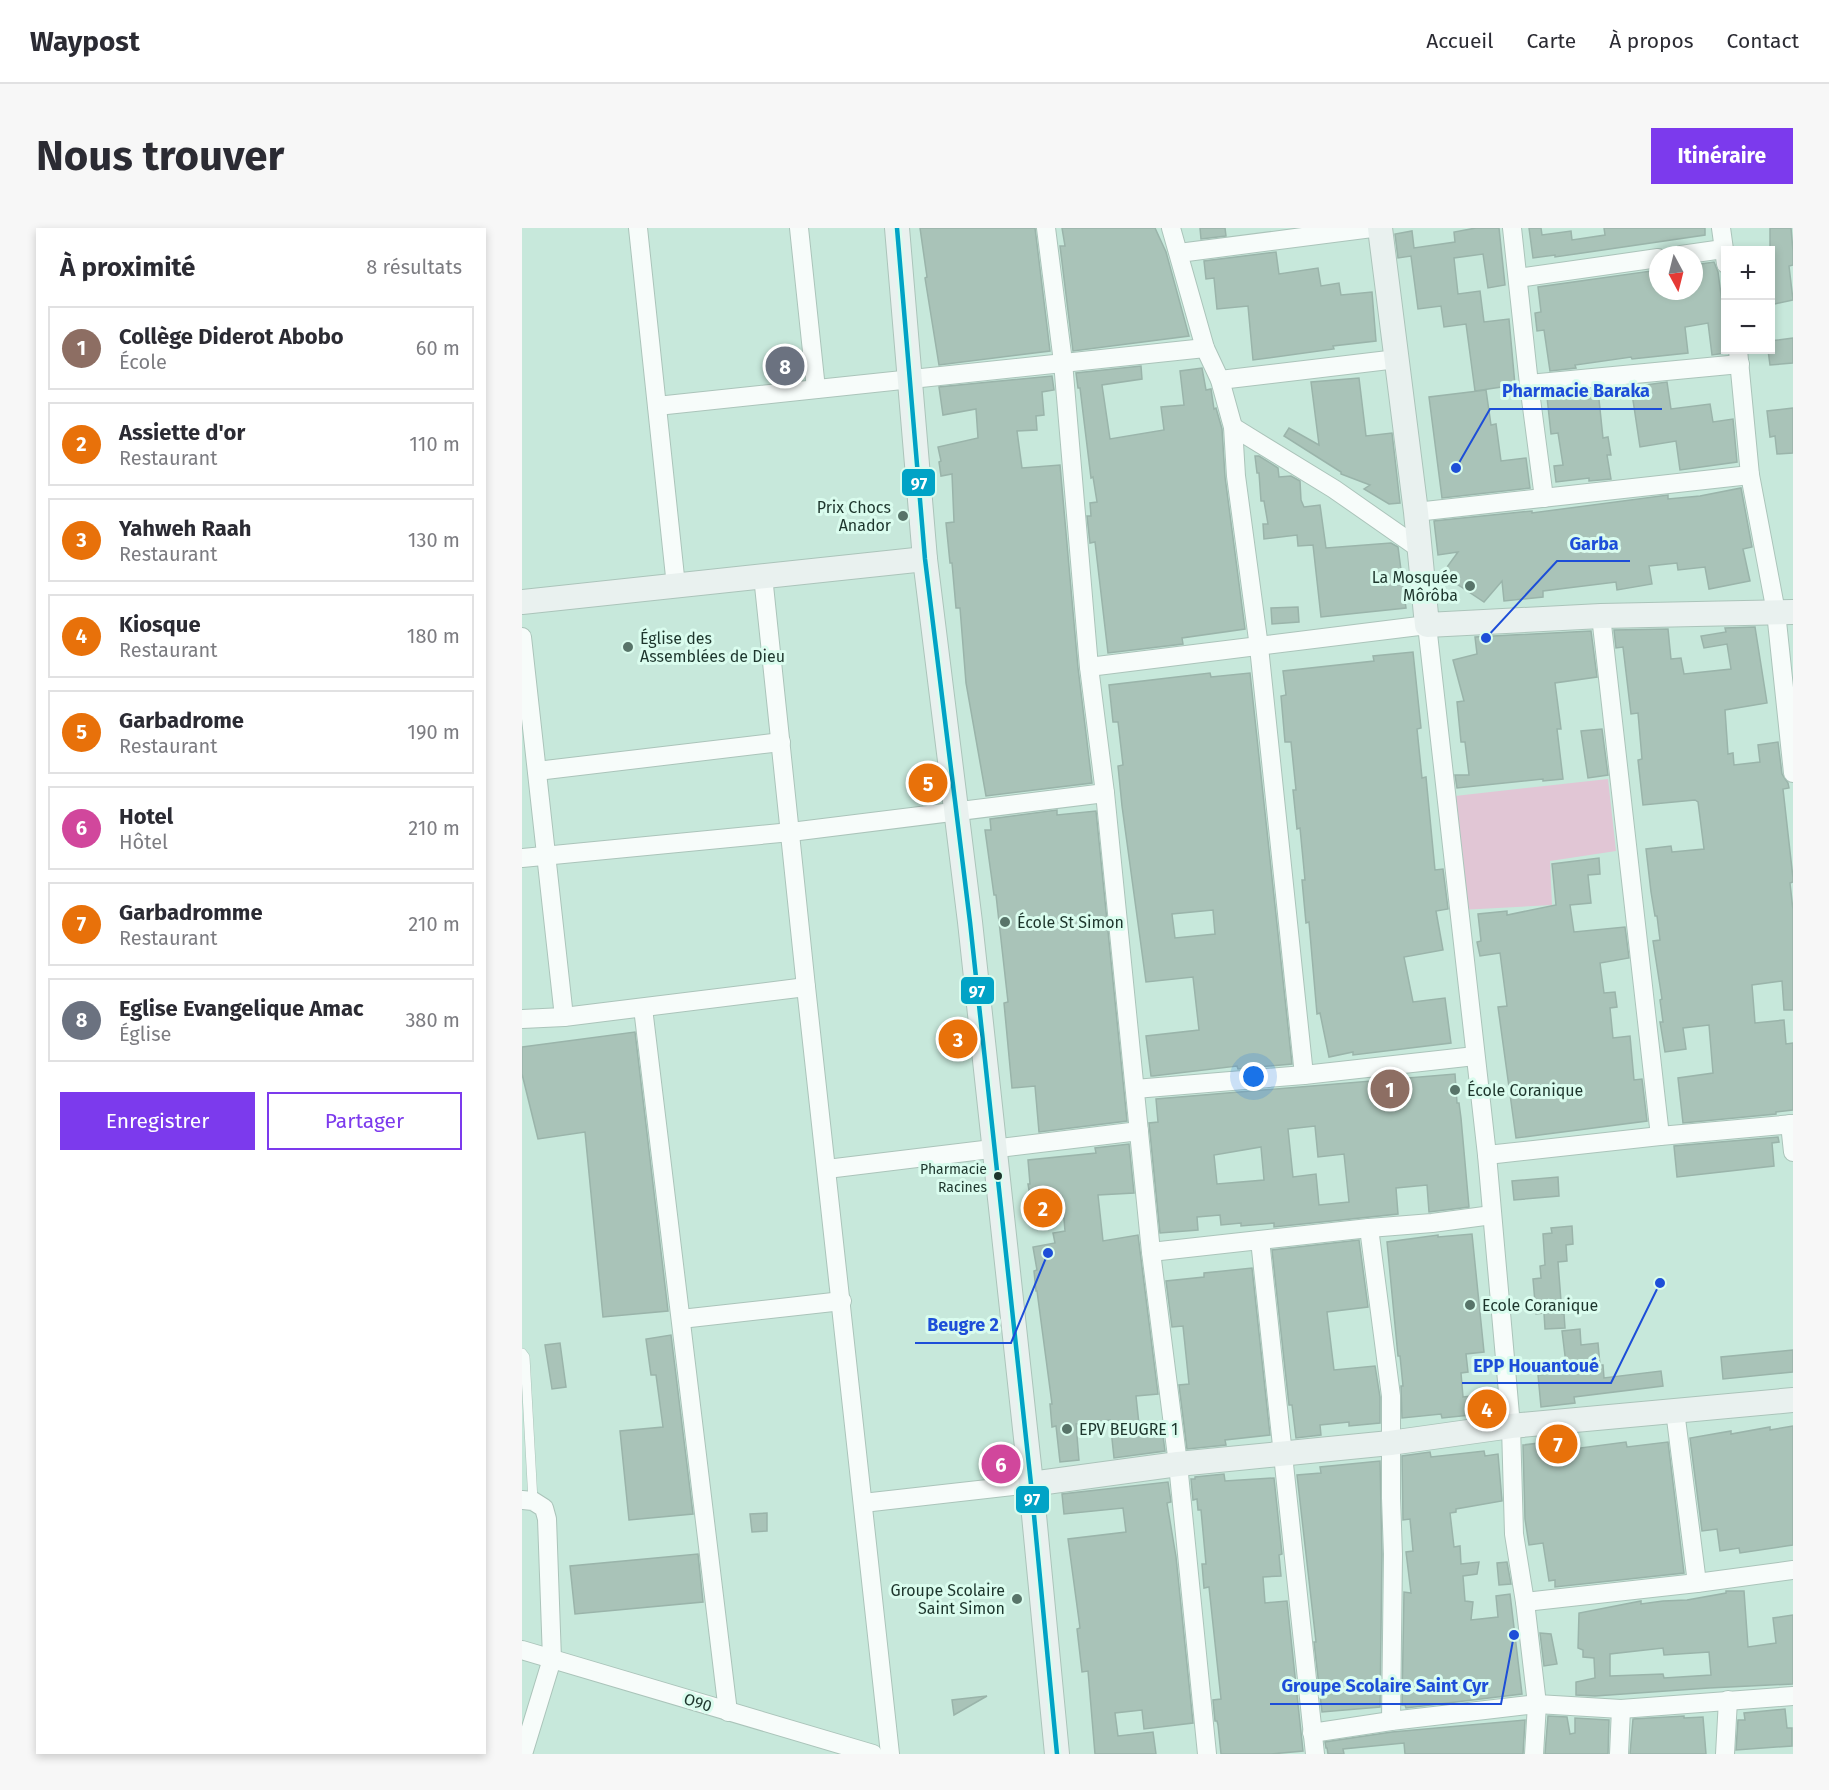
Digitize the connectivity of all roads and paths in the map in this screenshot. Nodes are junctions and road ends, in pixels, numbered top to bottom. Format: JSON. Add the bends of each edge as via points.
{"nodes":[{"id":1,"x":638,"y":228,"type":"edge"},
{"id":2,"x":799,"y":228,"type":"edge"},
{"id":3,"x":897,"y":228,"type":"edge"},
{"id":4,"x":1046,"y":228,"type":"edge"},
{"id":5,"x":1172,"y":228,"type":"edge"},
{"id":6,"x":1372,"y":228,"type":"edge"},
{"id":7,"x":1380,"y":228,"type":"edge"},
{"id":8,"x":1512,"y":228,"type":"edge"},
{"id":9,"x":1721,"y":228,"type":"edge"},
{"id":10,"x":1723,"y":246,"type":"edge"},
{"id":11,"x":1179,"y":253,"type":"junction"},
{"id":12,"x":1703,"y":256,"type":"edge"},
{"id":13,"x":1721,"y":256,"type":"edge"},
{"id":14,"x":1649,"y":259,"type":"edge"},
{"id":15,"x":1518,"y":278,"type":"junction"},
{"id":16,"x":1205,"y":348,"type":"junction"},
{"id":17,"x":1739,"y":357,"type":"edge"},
{"id":18,"x":1397,"y":359,"type":"junction"},
{"id":19,"x":1063,"y":363,"type":"junction"},
{"id":20,"x":910,"y":378,"type":"junction"},
{"id":21,"x":1220,"y":380,"type":"junction"},
{"id":22,"x":1529,"y":384,"type":"junction"},
{"id":23,"x":816,"y":389,"type":"junction"},
{"id":24,"x":657,"y":406,"type":"junction"},
{"id":25,"x":1233,"y":427,"type":"junction"},
{"id":26,"x":1750,"y":475,"type":"junction"},
{"id":27,"x":1544,"y":498,"type":"junction"},
{"id":28,"x":1416,"y":512,"type":"junction"},
{"id":29,"x":1420,"y":549,"type":"junction"},
{"id":30,"x":925,"y":559,"type":"junction"},
{"id":31,"x":763,"y":576,"type":"junction"},
{"id":32,"x":676,"y":586,"type":"junction"},
{"id":33,"x":522,"y":602,"type":"edge"},
{"id":34,"x":1784,"y":612,"type":"edge"},
{"id":35,"x":1601,"y":616,"type":"junction"},
{"id":36,"x":1426,"y":626,"type":"junction"},
{"id":37,"x":522,"y":637,"type":"edge"},
{"id":38,"x":1259,"y":647,"type":"junction"},
{"id":39,"x":1089,"y":667,"type":"junction"},
{"id":40,"x":781,"y":742,"type":"junction"},
{"id":41,"x":537,"y":771,"type":"junction"},
{"id":42,"x":1793,"y":773,"type":"edge"},
{"id":43,"x":1105,"y":793,"type":"junction"},
{"id":44,"x":955,"y":813,"type":"junction"},
{"id":45,"x":791,"y":832,"type":"junction"},
{"id":46,"x":547,"y":855,"type":"junction"},
{"id":47,"x":522,"y":858,"type":"edge"},
{"id":48,"x":806,"y":987,"type":"junction"},
{"id":49,"x":643,"y":1008,"type":"junction"},
{"id":50,"x":564,"y":1017,"type":"junction"},
{"id":51,"x":522,"y":1019,"type":"edge"},
{"id":52,"x":1475,"y":1056,"type":"junction"},
{"id":53,"x":1304,"y":1075,"type":"junction"},
{"id":54,"x":1135,"y":1089,"type":"junction"},
{"id":55,"x":1791,"y":1124,"type":"edge"},
{"id":56,"x":1139,"y":1131,"type":"junction"},
{"id":57,"x":1660,"y":1136,"type":"junction"},
{"id":58,"x":994,"y":1150,"type":"junction"},
{"id":59,"x":1793,"y":1152,"type":"edge"},
{"id":60,"x":1486,"y":1155,"type":"junction"},
{"id":61,"x":827,"y":1169,"type":"junction"},
{"id":62,"x":1492,"y":1215,"type":"junction"},
{"id":63,"x":1369,"y":1228,"type":"junction"},
{"id":64,"x":1260,"y":1240,"type":"junction"},
{"id":65,"x":1151,"y":1252,"type":"junction"},
{"id":66,"x":842,"y":1301,"type":"junction"},
{"id":67,"x":681,"y":1319,"type":"junction"},
{"id":68,"x":522,"y":1353,"type":"edge"},
{"id":69,"x":1793,"y":1400,"type":"edge"},
{"id":70,"x":1675,"y":1411,"type":"junction"},
{"id":71,"x":1510,"y":1426,"type":"junction"},
{"id":72,"x":1390,"y":1443,"type":"junction"},
{"id":73,"x":1284,"y":1454,"type":"junction"},
{"id":74,"x":1178,"y":1464,"type":"junction"},
{"id":75,"x":1031,"y":1484,"type":"junction"},
{"id":76,"x":527,"y":1500,"type":"edge"},
{"id":77,"x":863,"y":1503,"type":"junction"},
{"id":78,"x":1793,"y":1570,"type":"edge"},
{"id":79,"x":1696,"y":1583,"type":"junction"},
{"id":80,"x":1525,"y":1602,"type":"junction"},
{"id":81,"x":522,"y":1650,"type":"edge"},
{"id":82,"x":552,"y":1659,"type":"junction"},
{"id":83,"x":1793,"y":1696,"type":"edge"},
{"id":84,"x":1728,"y":1700,"type":"junction"},
{"id":85,"x":1537,"y":1704,"type":"junction"},
{"id":86,"x":1621,"y":1708,"type":"junction"},
{"id":87,"x":728,"y":1712,"type":"junction"},
{"id":88,"x":1391,"y":1721,"type":"junction"},
{"id":89,"x":1312,"y":1733,"type":"junction"},
{"id":90,"x":523,"y":1754,"type":"edge"},
{"id":91,"x":873,"y":1754,"type":"edge"},
{"id":92,"x":890,"y":1754,"type":"edge"},
{"id":93,"x":1057,"y":1754,"type":"edge"},
{"id":94,"x":1207,"y":1754,"type":"edge"},
{"id":95,"x":1315,"y":1754,"type":"edge"},
{"id":96,"x":1534,"y":1754,"type":"edge"},
{"id":97,"x":1619,"y":1754,"type":"edge"},
{"id":98,"x":1725,"y":1754,"type":"edge"}],
"edges":[{"from":1,"to":24,"type":"street"},
{"from":2,"to":23,"type":"street"},
{"from":3,"to":20,"type":"street"},
{"from":4,"to":19,"type":"street"},
{"from":5,"to":11,"type":"street"},
{"from":6,"to":11,"type":"street"},
{"from":7,"to":18,"type":"street"},
{"from":8,"to":15,"type":"street"},
{"from":9,"to":10,"type":"street"},
{"from":11,"to":16,"type":"street"},
{"from":12,"to":13,"type":"street"},
{"from":14,"to":15,"type":"street"},
{"from":15,"to":22,"type":"street"},
{"from":16,"to":19,"type":"street"},
{"from":16,"to":21,"type":"street"},
{"from":17,"to":22,"type":"street"},
{"from":17,"to":26,"type":"street"},
{"from":18,"to":21,"type":"street"},
{"from":18,"to":28,"type":"street"},
{"from":19,"to":20,"type":"street"},
{"from":19,"to":39,"type":"street"},
{"from":20,"to":23,"type":"street"},
{"from":20,"to":30,"type":"street"},
{"from":21,"to":25,"type":"street"},
{"from":22,"to":27,"type":"street"},
{"from":23,"to":24,"type":"street"},
{"from":24,"to":32,"type":"street"},
{"from":25,"to":29,"type":"street","via":[[1334,489]]},
{"from":25,"to":38,"type":"street"},
{"from":26,"to":27,"type":"street"},
{"from":26,"to":34,"type":"street"},
{"from":27,"to":28,"type":"street"},
{"from":28,"to":29,"type":"street"},
{"from":29,"to":36,"type":"street"},
{"from":30,"to":31,"type":"street"},
{"from":30,"to":44,"type":"street"},
{"from":31,"to":32,"type":"street"},
{"from":31,"to":40,"type":"street"},
{"from":32,"to":33,"type":"street"},
{"from":34,"to":35,"type":"street"},
{"from":34,"to":42,"type":"street"},
{"from":35,"to":36,"type":"street"},
{"from":35,"to":57,"type":"street"},
{"from":36,"to":38,"type":"street"},
{"from":36,"to":52,"type":"street"},
{"from":37,"to":41,"type":"street"},
{"from":38,"to":39,"type":"street"},
{"from":38,"to":53,"type":"street"},
{"from":39,"to":43,"type":"street"},
{"from":40,"to":41,"type":"street"},
{"from":40,"to":45,"type":"street"},
{"from":41,"to":46,"type":"street"},
{"from":43,"to":44,"type":"street"},
{"from":43,"to":54,"type":"street"},
{"from":44,"to":45,"type":"street"},
{"from":44,"to":58,"type":"street"},
{"from":45,"to":46,"type":"street"},
{"from":45,"to":48,"type":"street"},
{"from":46,"to":47,"type":"street"},
{"from":46,"to":50,"type":"street"},
{"from":48,"to":49,"type":"street"},
{"from":48,"to":61,"type":"street"},
{"from":49,"to":50,"type":"street"},
{"from":49,"to":67,"type":"street"},
{"from":50,"to":51,"type":"street"},
{"from":52,"to":53,"type":"street"},
{"from":52,"to":60,"type":"street"},
{"from":53,"to":54,"type":"street"},
{"from":54,"to":56,"type":"street"},
{"from":55,"to":57,"type":"street"},
{"from":55,"to":59,"type":"street"},
{"from":56,"to":58,"type":"street"},
{"from":56,"to":65,"type":"street"},
{"from":57,"to":60,"type":"street"},
{"from":58,"to":61,"type":"street"},
{"from":58,"to":75,"type":"street"},
{"from":60,"to":62,"type":"street"},
{"from":61,"to":66,"type":"street"},
{"from":62,"to":63,"type":"street"},
{"from":62,"to":71,"type":"street"},
{"from":63,"to":64,"type":"street"},
{"from":63,"to":72,"type":"street","via":[[1391,1396]]},
{"from":64,"to":65,"type":"street"},
{"from":64,"to":73,"type":"street"},
{"from":65,"to":74,"type":"street"},
{"from":66,"to":67,"type":"street"},
{"from":66,"to":77,"type":"street"},
{"from":67,"to":87,"type":"street"},
{"from":68,"to":76,"type":"lane"},
{"from":69,"to":70,"type":"street"},
{"from":70,"to":71,"type":"street"},
{"from":70,"to":79,"type":"street"},
{"from":71,"to":72,"type":"street"},
{"from":71,"to":80,"type":"street","via":[[1514,1534]]},
{"from":72,"to":73,"type":"street"},
{"from":72,"to":88,"type":"street"},
{"from":73,"to":74,"type":"street"},
{"from":73,"to":89,"type":"street"},
{"from":74,"to":75,"type":"street"},
{"from":74,"to":94,"type":"street"},
{"from":75,"to":77,"type":"street"},
{"from":75,"to":93,"type":"street"},
{"from":76,"to":82,"type":"street","via":[[544,1508],[547,1519]]},
{"from":77,"to":92,"type":"street"},
{"from":78,"to":79,"type":"street"},
{"from":79,"to":80,"type":"street"},
{"from":80,"to":85,"type":"street"},
{"from":81,"to":82,"type":"street","name":"O90"},
{"from":82,"to":87,"type":"street","name":"O90"},
{"from":82,"to":90,"type":"street"},
{"from":83,"to":84,"type":"street"},
{"from":84,"to":86,"type":"street"},
{"from":84,"to":98,"type":"street"},
{"from":85,"to":86,"type":"street"},
{"from":85,"to":88,"type":"street"},
{"from":85,"to":96,"type":"street"},
{"from":86,"to":97,"type":"street"},
{"from":87,"to":91,"type":"street","name":"O90"},
{"from":88,"to":89,"type":"street"},
{"from":89,"to":95,"type":"street"}]}
